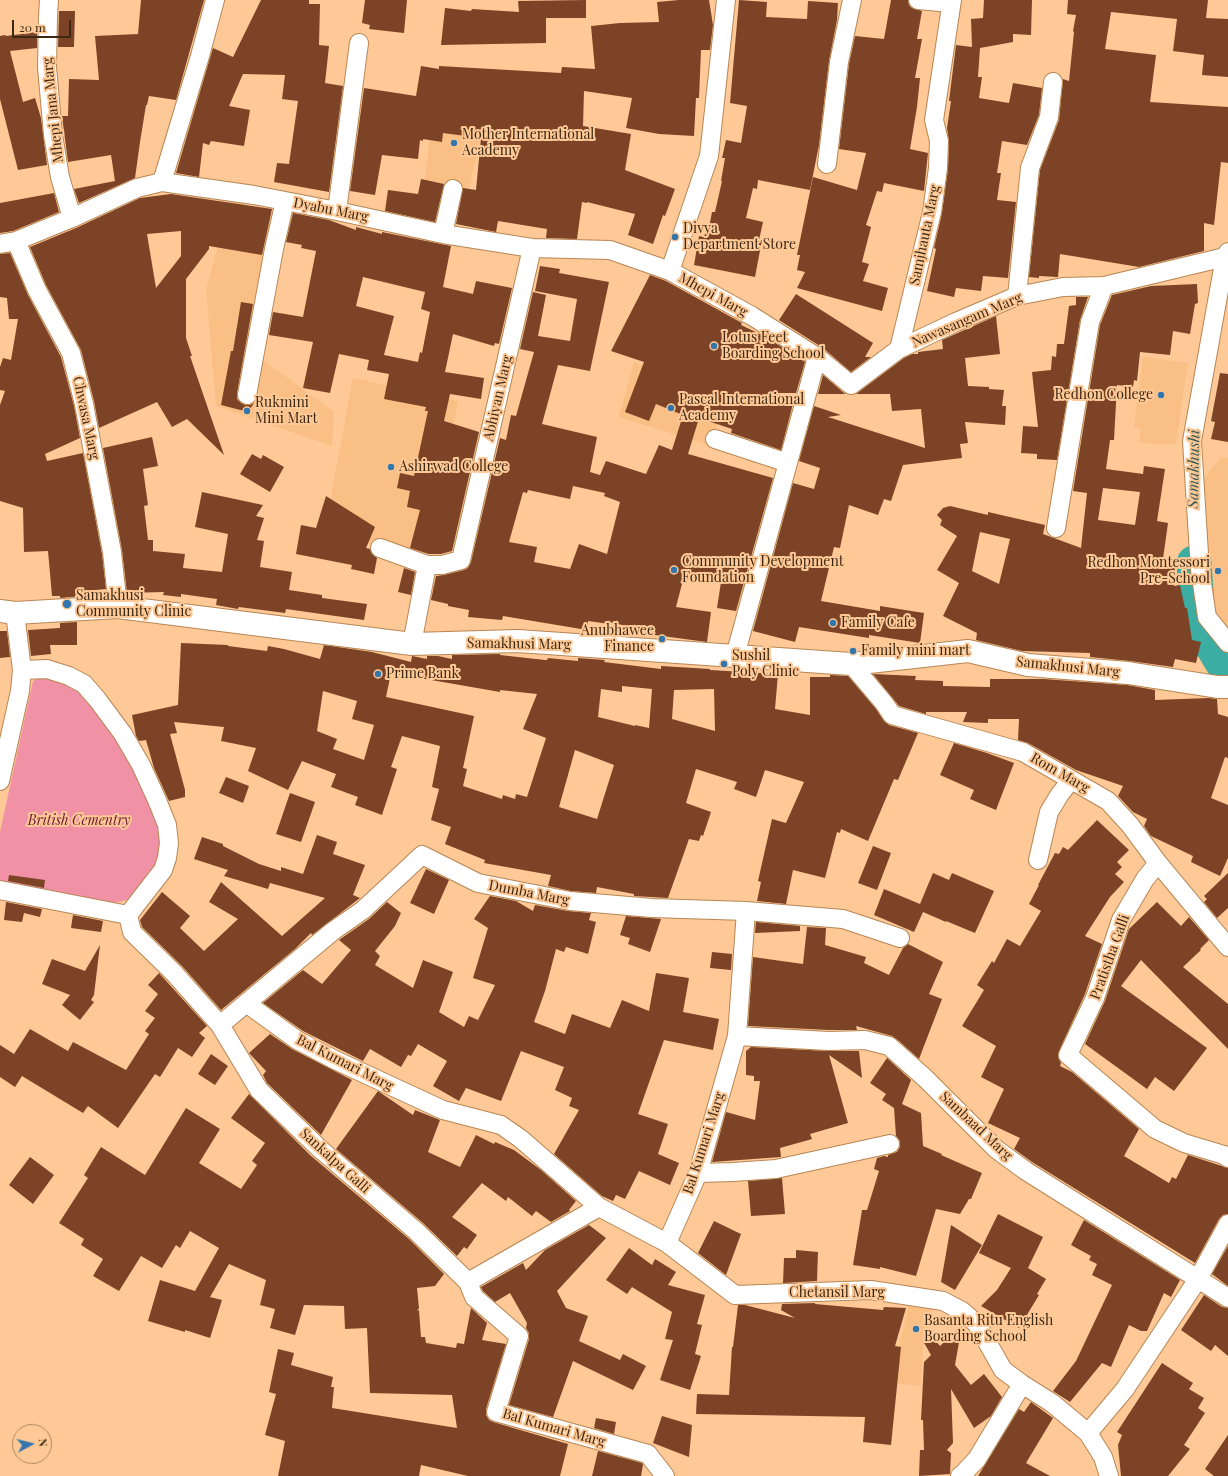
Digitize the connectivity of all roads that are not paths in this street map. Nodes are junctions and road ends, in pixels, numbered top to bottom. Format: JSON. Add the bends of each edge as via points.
{"nodes":[{"id":1,"x":49,"y":0,"type":"edge"},
{"id":2,"x":215,"y":0,"type":"edge"},
{"id":3,"x":726,"y":0,"type":"edge"},
{"id":4,"x":852,"y":0,"type":"edge"},
{"id":5,"x":918,"y":0,"type":"edge"},
{"id":6,"x":952,"y":2,"type":"edge"},
{"id":7,"x":359,"y":43,"type":"dead end"},
{"id":8,"x":1053,"y":82,"type":"dead end"},
{"id":9,"x":827,"y":164,"type":"dead end"},
{"id":10,"x":162,"y":182,"type":"junction"},
{"id":11,"x":454,"y":189,"type":"dead end"},
{"id":12,"x":284,"y":201,"type":"junction"},
{"id":13,"x":337,"y":211,"type":"junction"},
{"id":14,"x":72,"y":218,"type":"junction"},
{"id":15,"x":444,"y":234,"type":"junction"},
{"id":16,"x":8,"y":242,"type":"edge"},
{"id":17,"x":532,"y":248,"type":"junction"},
{"id":18,"x":1227,"y":255,"type":"edge"},
{"id":19,"x":670,"y":271,"type":"junction"},
{"id":20,"x":1104,"y":286,"type":"junction"},
{"id":21,"x":1017,"y":296,"type":"junction"},
{"id":22,"x":898,"y":349,"type":"junction"},
{"id":23,"x":818,"y":357,"type":"junction"},
{"id":24,"x":247,"y":395,"type":"dead end"},
{"id":25,"x":715,"y":439,"type":"dead end"},
{"id":26,"x":788,"y":463,"type":"junction"},
{"id":27,"x":1056,"y":528,"type":"dead end"},
{"id":28,"x":380,"y":548,"type":"dead end"},
{"id":29,"x":427,"y":565,"type":"junction"},
{"id":30,"x":118,"y":606,"type":"junction"},
{"id":31,"x":7,"y":612,"type":"edge"},
{"id":32,"x":1228,"y":643,"type":"edge"},
{"id":33,"x":412,"y":644,"type":"junction"},
{"id":34,"x":734,"y":656,"type":"junction"},
{"id":35,"x":851,"y":664,"type":"junction"},
{"id":36,"x":22,"y":670,"type":"junction"},
{"id":37,"x":1223,"y":687,"type":"edge"},
{"id":38,"x":1072,"y":780,"type":"junction"},
{"id":39,"x":0,"y":781,"type":"edge"},
{"id":40,"x":1038,"y":860,"type":"dead end"},
{"id":41,"x":1158,"y":863,"type":"junction"},
{"id":42,"x":0,"y":890,"type":"edge"},
{"id":43,"x":746,"y":910,"type":"junction"},
{"id":44,"x":128,"y":915,"type":"junction"},
{"id":45,"x":900,"y":938,"type":"dead end"},
{"id":46,"x":1228,"y":947,"type":"edge"},
{"id":47,"x":246,"y":1003,"type":"junction"},
{"id":48,"x":220,"y":1025,"type":"junction"},
{"id":49,"x":737,"y":1036,"type":"junction"},
{"id":50,"x":890,"y":1144,"type":"dead end"},
{"id":51,"x":1227,"y":1152,"type":"edge"},
{"id":52,"x":698,"y":1173,"type":"junction"},
{"id":53,"x":598,"y":1207,"type":"junction"},
{"id":54,"x":1228,"y":1224,"type":"edge"},
{"id":55,"x":667,"y":1243,"type":"junction"},
{"id":56,"x":1198,"y":1279,"type":"junction"},
{"id":57,"x":468,"y":1282,"type":"junction"},
{"id":58,"x":1228,"y":1298,"type":"edge"},
{"id":59,"x":1022,"y":1384,"type":"junction"},
{"id":60,"x":1088,"y":1433,"type":"junction"},
{"id":61,"x":666,"y":1476,"type":"edge"},
{"id":62,"x":960,"y":1476,"type":"edge"},
{"id":63,"x":1109,"y":1476,"type":"edge"}],
"edges":[{"from":1,"to":14,"type":"street","name":"Mhepi Jana Marg","via":[[47,66],[53,136],[60,177]]},
{"from":2,"to":10,"type":"street"},
{"from":3,"to":19,"type":"street","name":"Mhepi Marg","via":[[709,156]]},
{"from":4,"to":9,"type":"street","via":[[838,62]]},
{"from":5,"to":6,"type":"street"},
{"from":6,"to":22,"type":"street","name":"Samjhauta Marg","via":[[934,120],[939,142],[932,212]]},
{"from":7,"to":13,"type":"street"},
{"from":8,"to":21,"type":"street","via":[[1049,116],[1030,168]]},
{"from":10,"to":12,"type":"street","name":"Dyabu Marg"},
{"from":10,"to":14,"type":"street","name":"Dyabu Marg","via":[[137,188]]},
{"from":11,"to":15,"type":"street"},
{"from":12,"to":13,"type":"street","name":"Dyabu Marg"},
{"from":12,"to":24,"type":"street"},
{"from":13,"to":15,"type":"street","name":"Dyabu Marg"},
{"from":14,"to":16,"type":"street","name":"Dyabu Marg"},
{"from":15,"to":17,"type":"street","name":"Dyabu Marg"},
{"from":16,"to":30,"type":"street","name":"Chwasa Marg","via":[[72,352],[112,552]]},
{"from":17,"to":19,"type":"street","name":"Dyabu Marg","via":[[610,250]]},
{"from":17,"to":29,"type":"street","name":"Abhiyan Marg","via":[[462,560],[442,565]]},
{"from":18,"to":20,"type":"street","name":"Nawasangam Marg"},
{"from":18,"to":32,"type":"street","via":[[1192,442],[1200,570],[1207,616]]},
{"from":19,"to":23,"type":"street","name":"Mhepi Marg","via":[[752,316]]},
{"from":20,"to":21,"type":"street","name":"Nawasangam Marg","via":[[1063,287]]},
{"from":20,"to":27,"type":"street","via":[[1090,322]]},
{"from":21,"to":22,"type":"street","name":"Nawasangam Marg"},
{"from":22,"to":23,"type":"street","name":"Nawasangam Marg","via":[[851,385]]},
{"from":23,"to":26,"type":"street"},
{"from":25,"to":26,"type":"street"},
{"from":26,"to":34,"type":"street"},
{"from":28,"to":29,"type":"street","name":"Abhiyan Marg"},
{"from":29,"to":33,"type":"street"},
{"from":30,"to":31,"type":"main road","name":"Samakhusi Marg"},
{"from":30,"to":33,"type":"main road","name":"Samakhusi Marg"},
{"from":31,"to":36,"type":"street"},
{"from":33,"to":34,"type":"main road","name":"Samakhusi Marg","via":[[518,641]]},
{"from":34,"to":35,"type":"main road","name":"Samakhusi Marg"},
{"from":35,"to":37,"type":"main road","name":"Samakhusi Marg","via":[[968,651],[1028,665],[1128,673]]},
{"from":35,"to":38,"type":"street","name":"Rom Marg","via":[[892,715],[1023,752]]},
{"from":36,"to":39,"type":"street","via":[[20,691]]},
{"from":36,"to":44,"type":"street","via":[[46,669],[84,684],[123,734],[157,800],[167,825],[170,843],[167,858],[157,879]]},
{"from":38,"to":40,"type":"street","via":[[1050,812]]},
{"from":38,"to":41,"type":"street","name":"Rom Marg","via":[[1108,801],[1130,825]]},
{"from":41,"to":46,"type":"street","name":"Rom Marg"},
{"from":41,"to":51,"type":"street","name":"Pratistha Galli","via":[[1145,879],[1121,920],[1095,998],[1068,1054],[1155,1129],[1184,1143]]},
{"from":42,"to":44,"type":"street"},
{"from":43,"to":45,"type":"street","via":[[843,919]]},
{"from":43,"to":47,"type":"street","name":"Dumba Marg","via":[[652,908],[570,902],[478,883],[422,855],[363,910],[333,931]]},
{"from":43,"to":49,"type":"street"},
{"from":44,"to":48,"type":"street","via":[[132,932],[174,973]]},
{"from":47,"to":48,"type":"street"},
{"from":47,"to":53,"type":"street","name":"Bal Kumari Marg","via":[[297,1040],[335,1060],[443,1110],[501,1125],[521,1139]]},
{"from":48,"to":57,"type":"street","name":"Sankalpa Galli","via":[[259,1090],[320,1149],[416,1232]]},
{"from":49,"to":52,"type":"street","name":"Bal Kumari Marg"},
{"from":49,"to":56,"type":"street","name":"Sambaad Marg","via":[[829,1042],[865,1040],[889,1046],[926,1078],[996,1149],[1032,1175]]},
{"from":50,"to":52,"type":"street","via":[[776,1169]]},
{"from":52,"to":55,"type":"street","name":"Bal Kumari Marg"},
{"from":53,"to":55,"type":"street","name":"Bal Kumari Marg"},
{"from":53,"to":57,"type":"street"},
{"from":54,"to":56,"type":"street"},
{"from":55,"to":59,"type":"street","name":"Chetansil Marg","via":[[735,1294],[871,1290],[943,1301],[962,1311],[977,1324],[1003,1370]]},
{"from":56,"to":58,"type":"street","name":"Sambaad Marg"},
{"from":56,"to":60,"type":"street","via":[[1126,1389]]},
{"from":57,"to":61,"type":"street","name":"Bal Kumari Marg","via":[[474,1297],[519,1336],[496,1412],[648,1454]]},
{"from":59,"to":60,"type":"street","name":"Chetansil Marg","via":[[1052,1403]]},
{"from":59,"to":62,"type":"street","via":[[977,1459]]},
{"from":60,"to":63,"type":"street","via":[[1103,1458]]}]}
